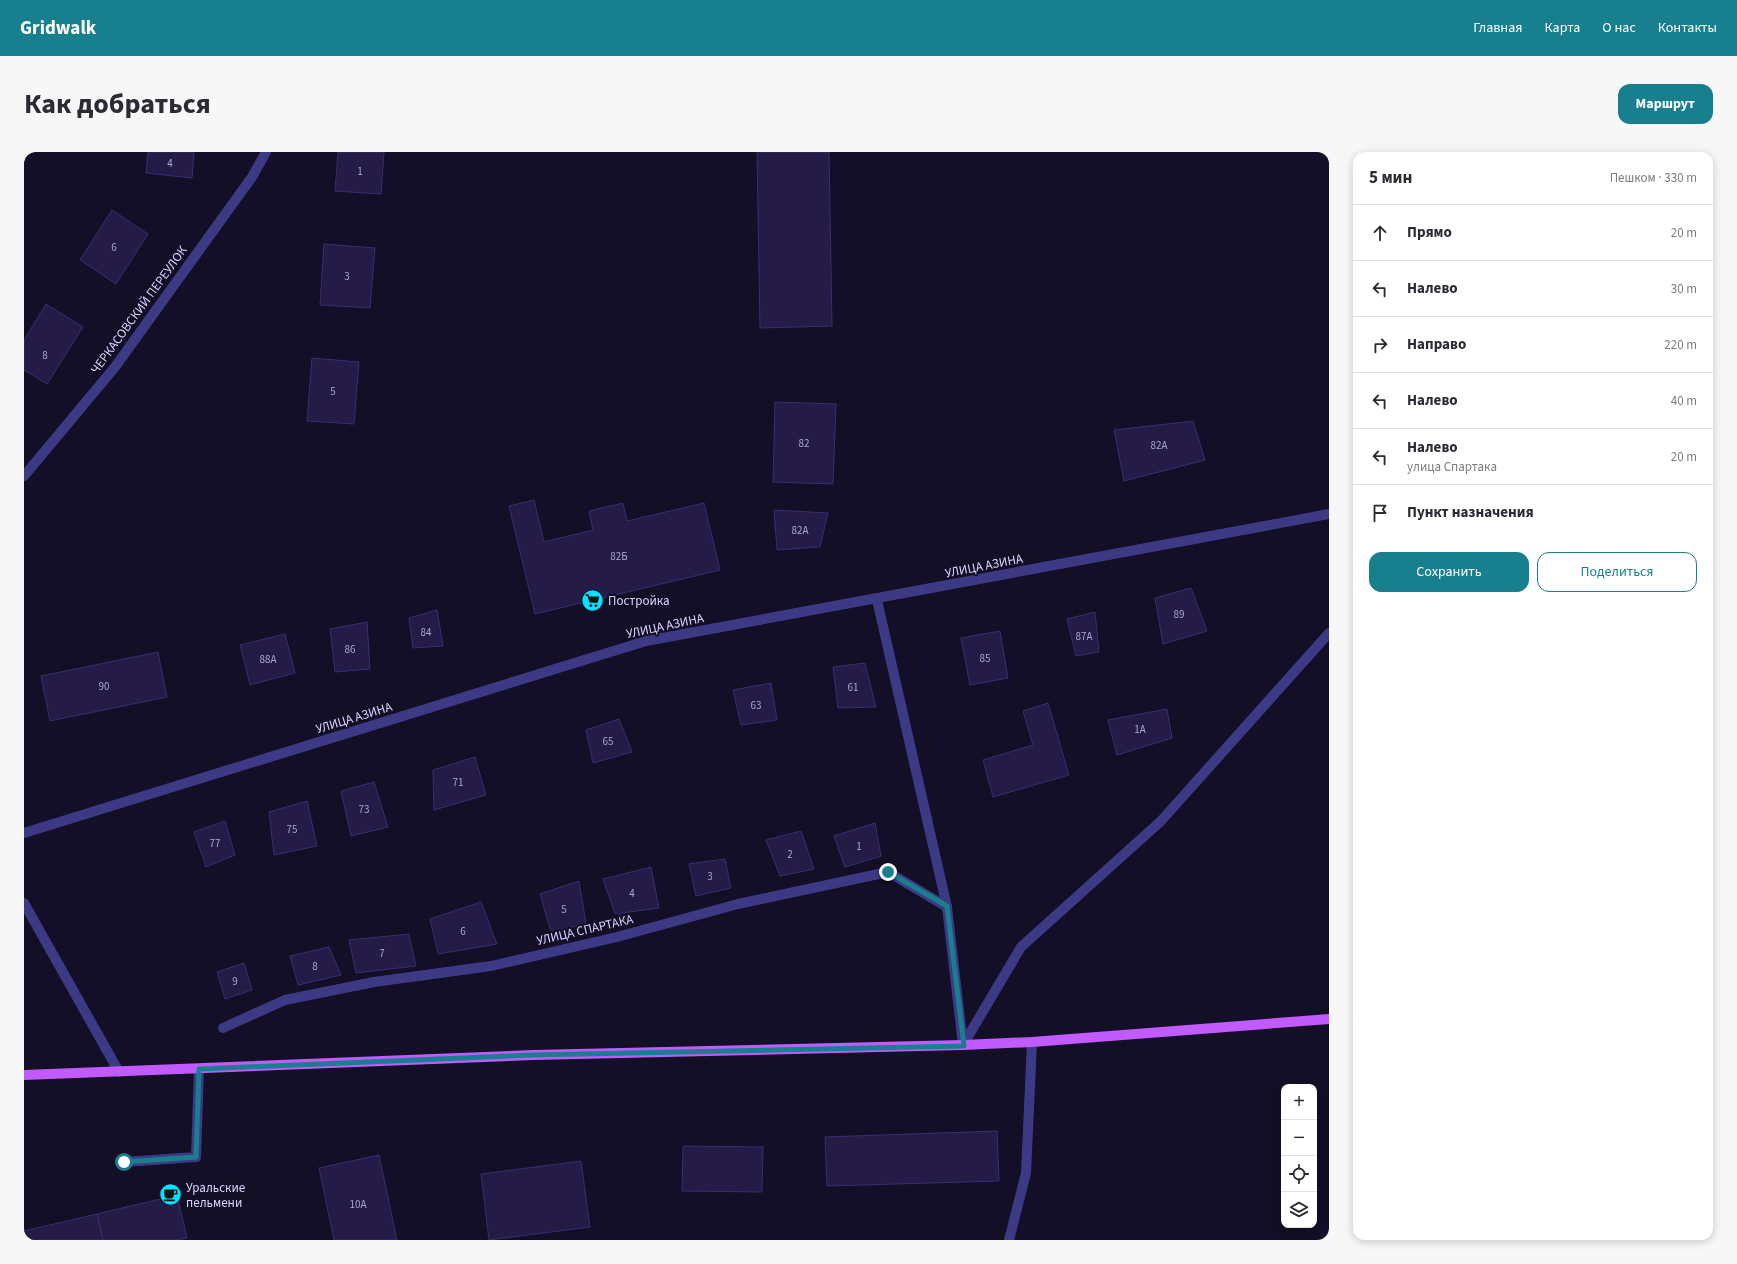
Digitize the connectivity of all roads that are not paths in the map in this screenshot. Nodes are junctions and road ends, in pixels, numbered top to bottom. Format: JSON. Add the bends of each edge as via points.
{"nodes":[{"id":1,"x":266,"y":152,"type":"edge"},
{"id":2,"x":24,"y":476,"type":"edge"},
{"id":3,"x":1329,"y":514,"type":"edge"},
{"id":4,"x":877,"y":600,"type":"junction"},
{"id":5,"x":1329,"y":633,"type":"edge"},
{"id":6,"x":24,"y":833,"type":"edge"},
{"id":7,"x":24,"y":902,"type":"edge"},
{"id":8,"x":947,"y":906,"type":"junction"},
{"id":9,"x":1329,"y":1019,"type":"edge"},
{"id":10,"x":223,"y":1028,"type":"dead end"},
{"id":11,"x":1032,"y":1042,"type":"junction"},
{"id":12,"x":964,"y":1046,"type":"junction"},
{"id":13,"x":199,"y":1069,"type":"junction"},
{"id":14,"x":119,"y":1072,"type":"junction"},
{"id":15,"x":24,"y":1075,"type":"edge"},
{"id":16,"x":124,"y":1162,"type":"dead end"},
{"id":17,"x":1009,"y":1240,"type":"edge"}],
"edges":[{"from":1,"to":2,"type":"street","name":"ЧЕРКАСОВСКИЙ ПЕРЕУЛОК","via":[[252,177],[115,367]]},
{"from":3,"to":4,"type":"street","name":"УЛИЦА АЗИНА"},
{"from":4,"to":6,"type":"street","name":"УЛИЦА АЗИНА","via":[[646,642]]},
{"from":4,"to":8,"type":"street"},
{"from":5,"to":12,"type":"street","via":[[1161,821],[1021,947]]},
{"from":7,"to":14,"type":"street"},
{"from":8,"to":10,"type":"street","name":"УЛИЦА СПАРТАКА","via":[[888,872],[738,904],[617,937],[491,966],[374,982],[285,1000]]},
{"from":8,"to":12,"type":"street"},
{"from":9,"to":11,"type":"main road"},
{"from":11,"to":12,"type":"main road"},
{"from":11,"to":17,"type":"street","via":[[1026,1173]]},
{"from":12,"to":13,"type":"main road","via":[[533,1055]]},
{"from":13,"to":14,"type":"main road"},
{"from":13,"to":16,"type":"street","via":[[196,1157]]},
{"from":14,"to":15,"type":"main road"}]}
